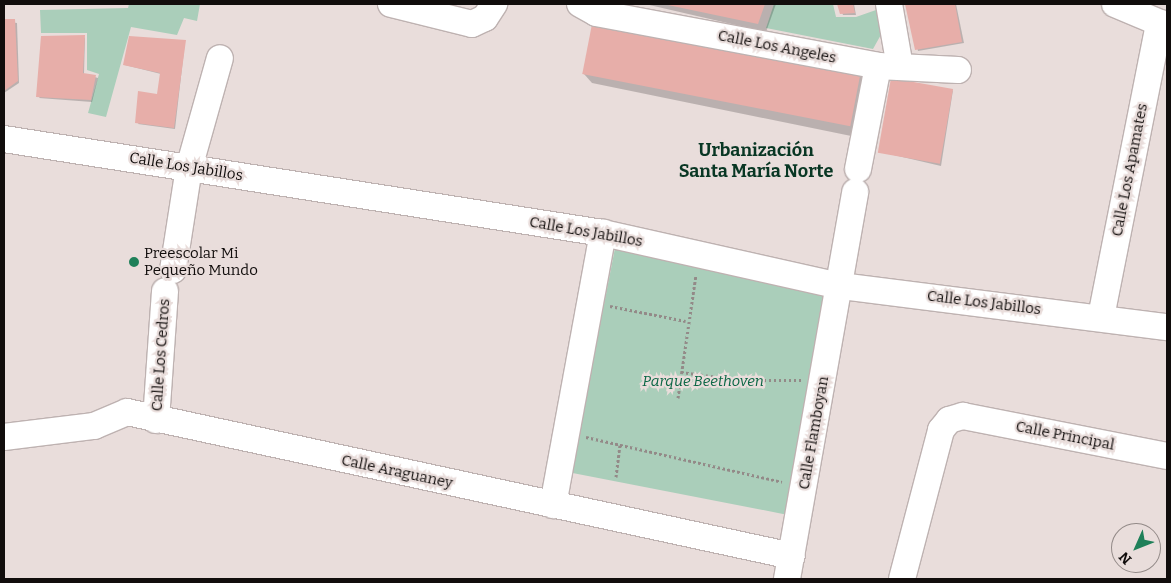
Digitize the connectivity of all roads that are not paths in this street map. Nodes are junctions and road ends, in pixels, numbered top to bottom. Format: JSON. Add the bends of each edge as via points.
{"nodes":[{"id":1,"x":391,"y":4,"type":"edge"},
{"id":2,"x":494,"y":4,"type":"edge"},
{"id":3,"x":889,"y":4,"type":"edge"},
{"id":4,"x":1115,"y":4,"type":"edge"},
{"id":5,"x":588,"y":9,"type":"edge"},
{"id":6,"x":1163,"y":24,"type":"edge"},
{"id":7,"x":220,"y":58,"type":"dead end"},
{"id":8,"x":889,"y":66,"type":"junction"},
{"id":9,"x":958,"y":70,"type":"dead end"},
{"id":10,"x":4,"y":139,"type":"edge"},
{"id":11,"x":190,"y":168,"type":"junction"},
{"id":12,"x":603,"y":233,"type":"junction"},
{"id":13,"x":842,"y":286,"type":"junction"},
{"id":14,"x":1101,"y":317,"type":"junction"},
{"id":15,"x":1167,"y":327,"type":"edge"},
{"id":16,"x":156,"y":420,"type":"junction"},
{"id":17,"x":4,"y":437,"type":"edge"},
{"id":18,"x":1167,"y":456,"type":"edge"},
{"id":19,"x":553,"y":505,"type":"junction"},
{"id":20,"x":790,"y":568,"type":"edge"},
{"id":21,"x":907,"y":579,"type":"edge"}],
"edges":[{"from":1,"to":2,"type":"street","via":[[472,24],[485,18]]},
{"from":3,"to":8,"type":"street"},
{"from":4,"to":6,"type":"street"},
{"from":5,"to":8,"type":"street","name":"Calle Los Angeles"},
{"from":6,"to":14,"type":"street","name":"Calle Los Apamates"},
{"from":7,"to":11,"type":"street","name":"Calle Los Cedros"},
{"from":8,"to":9,"type":"street","name":"Calle Los Angeles"},
{"from":8,"to":13,"type":"street","name":"Calle Flamboyan","via":[[856,180]]},
{"from":10,"to":11,"type":"street","name":"Calle Los Jabillos"},
{"from":11,"to":12,"type":"street","name":"Calle Los Jabillos"},
{"from":11,"to":16,"type":"street","name":"Calle Los Cedros","via":[[169,280]]},
{"from":12,"to":13,"type":"street","name":"Calle Los Jabillos"},
{"from":12,"to":19,"type":"street"},
{"from":13,"to":14,"type":"street","name":"Calle Los Jabillos"},
{"from":13,"to":20,"type":"street","name":"Calle Flamboyan"},
{"from":14,"to":15,"type":"street","name":"Calle Los Jabillos"},
{"from":16,"to":17,"type":"street","name":"Calle Araguaney","via":[[127,412],[94,426]]},
{"from":16,"to":19,"type":"street","name":"Calle Araguaney"},
{"from":18,"to":21,"type":"street","name":"Calle Principal","via":[[963,416],[949,420],[941,430]]},
{"from":19,"to":20,"type":"street","name":"Calle Araguaney"}]}
